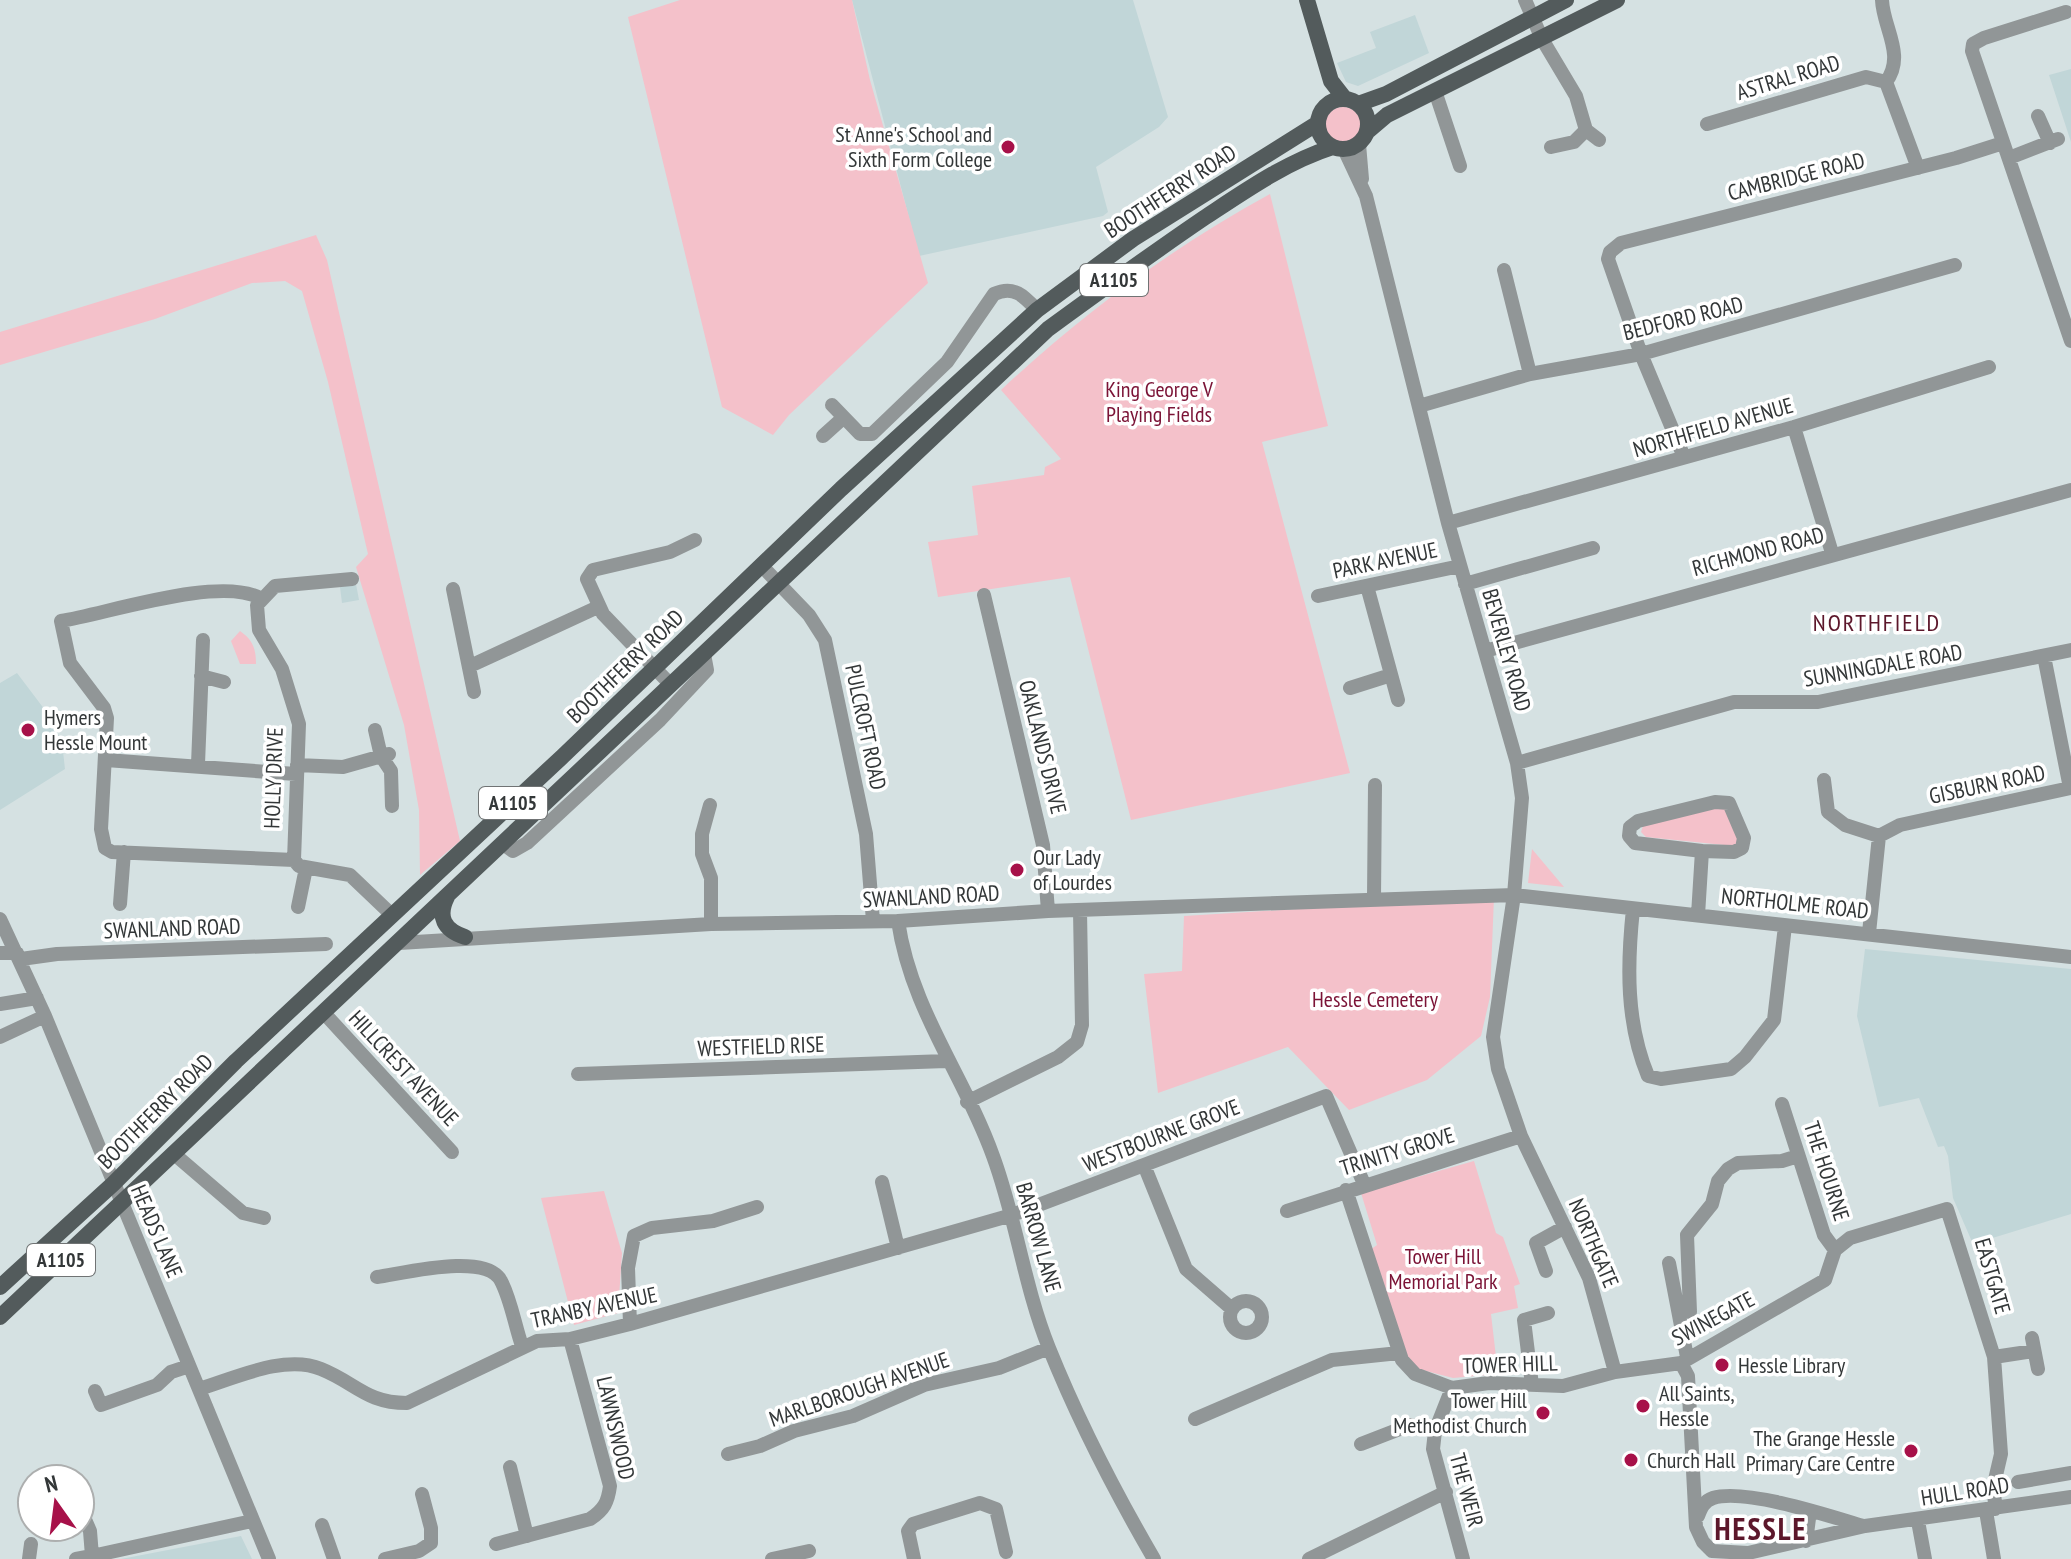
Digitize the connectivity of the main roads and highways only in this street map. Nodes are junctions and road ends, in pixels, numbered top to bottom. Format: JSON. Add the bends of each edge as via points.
{"nodes":[{"id":1,"x":1307,"y":0,"type":"edge"},
{"id":2,"x":1566,"y":0,"type":"edge"},
{"id":3,"x":1617,"y":0,"type":"edge"},
{"id":4,"x":1331,"y":81,"type":"junction"},
{"id":5,"x":1352,"y":102,"type":"junction"},
{"id":6,"x":1328,"y":105,"type":"junction"},
{"id":7,"x":1318,"y":123,"type":"junction"},
{"id":8,"x":1351,"y":143,"type":"junction"},
{"id":9,"x":448,"y":895,"type":"junction"},
{"id":10,"x":465,"y":937,"type":"road end"},
{"id":11,"x":0,"y":1287,"type":"edge"},
{"id":12,"x":0,"y":1317,"type":"edge"}],
"edges":[{"from":1,"to":4,"type":"main road"},
{"from":2,"to":5,"type":"main road","via":[[1386,94]]},
{"from":3,"to":8,"type":"main road","name":"BOOTHFERRY ROAD","number":"A1105","via":[[1387,115]]},
{"from":4,"to":5,"type":"main road"},
{"from":4,"to":6,"type":"main road"},
{"from":5,"to":6,"type":"main road"},
{"from":5,"to":8,"type":"main road","via":[[1367,117]]},
{"from":6,"to":7,"type":"main road"},
{"from":7,"to":8,"type":"main road","via":[[1322,137]]},
{"from":7,"to":11,"type":"main road","name":"BOOTHFERRY ROAD","number":"A1105","via":[[1145,232],[1037,310]]},
{"from":8,"to":9,"type":"main road","name":"BOOTHFERRY ROAD","number":"A1105","via":[[1307,155],[1255,184],[1048,329]]},
{"from":9,"to":10,"type":"main road","via":[[443,921]]},
{"from":9,"to":12,"type":"main road","name":"BOOTHFERRY ROAD","number":"A1105"}]}
